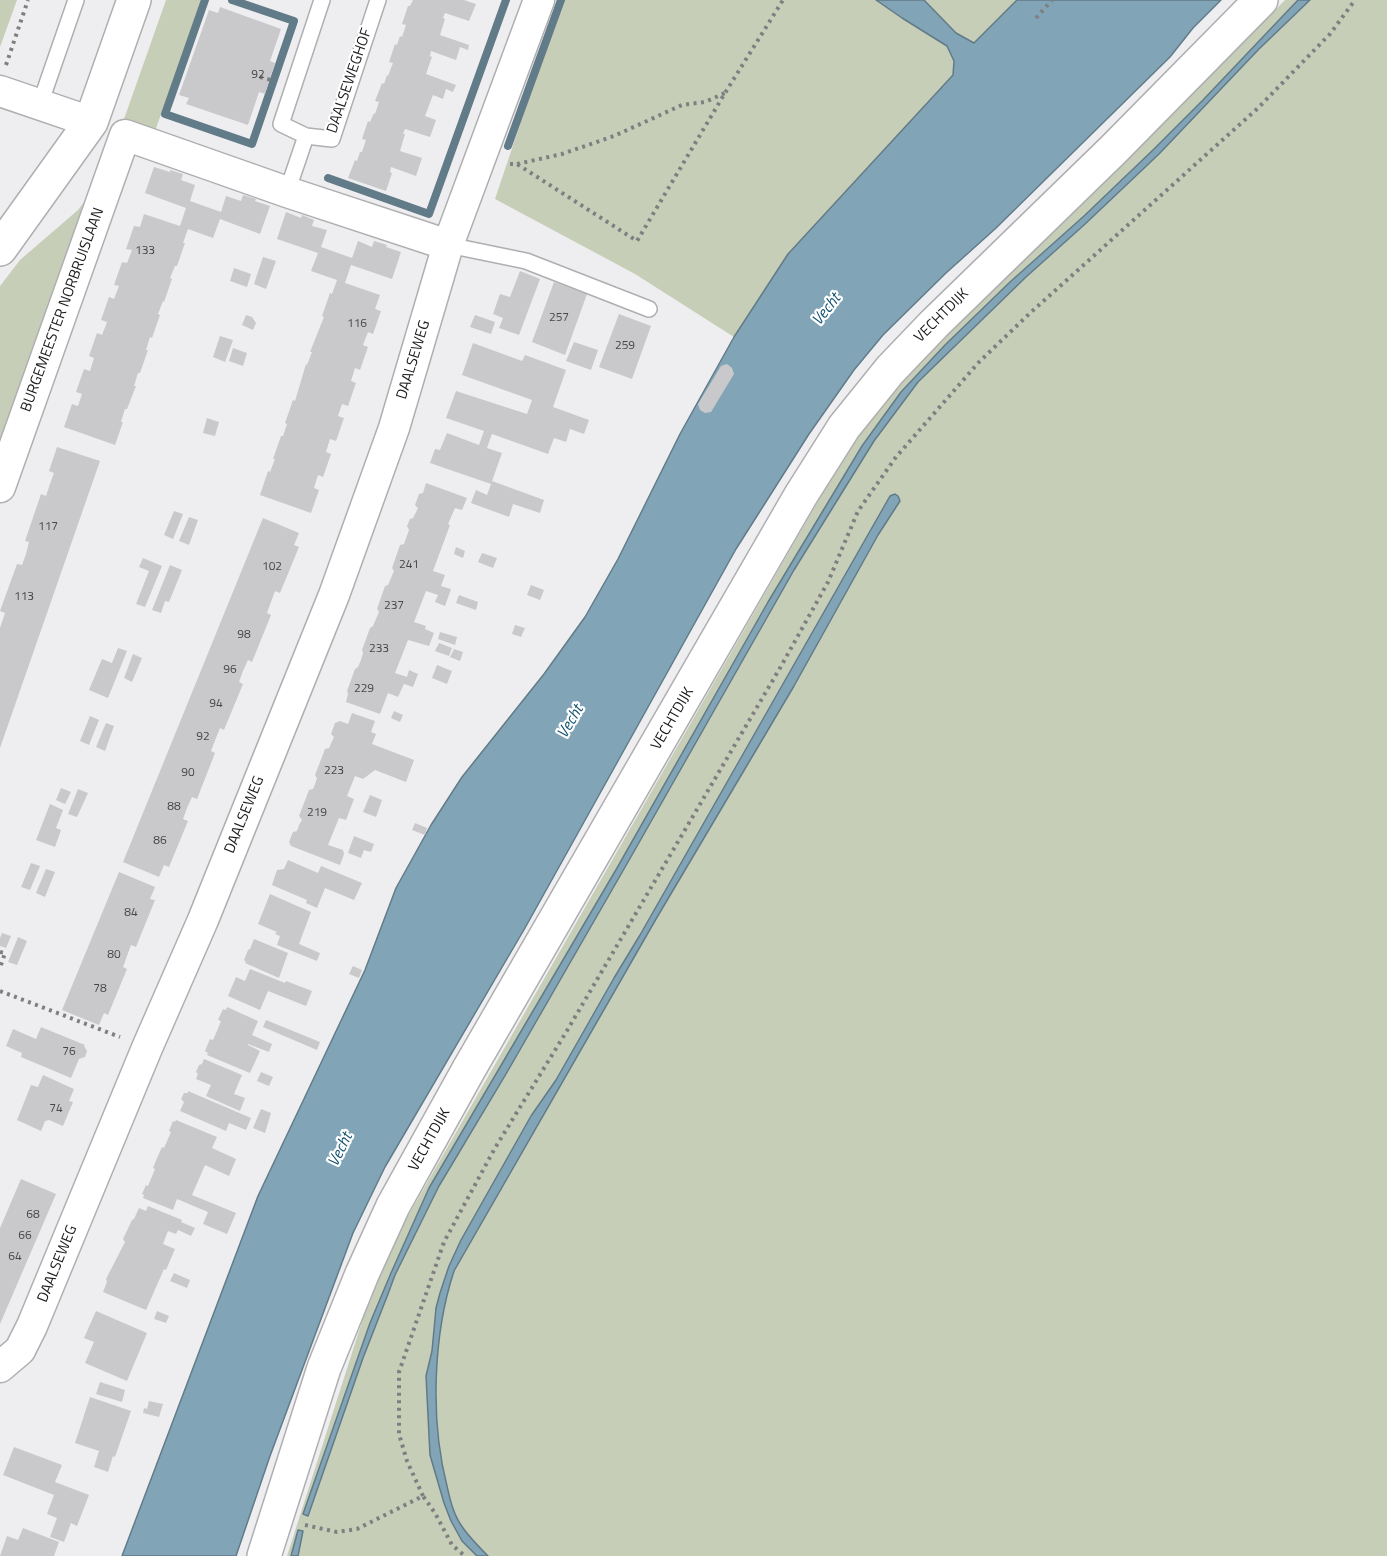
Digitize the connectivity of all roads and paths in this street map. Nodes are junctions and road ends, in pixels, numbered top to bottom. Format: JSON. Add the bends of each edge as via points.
{"nodes":[{"id":1,"x":28,"y":0,"type":"edge"},
{"id":2,"x":76,"y":0,"type":"edge"},
{"id":3,"x":134,"y":0,"type":"edge"},
{"id":4,"x":322,"y":0,"type":"edge"},
{"id":5,"x":378,"y":0,"type":"edge"},
{"id":6,"x":538,"y":0,"type":"edge"},
{"id":7,"x":783,"y":0,"type":"edge"},
{"id":8,"x":1052,"y":0,"type":"edge"},
{"id":9,"x":1261,"y":0,"type":"edge"},
{"id":10,"x":1355,"y":0,"type":"edge"},
{"id":11,"x":1036,"y":18,"type":"dead end"},
{"id":12,"x":2,"y":81,"type":"edge"},
{"id":13,"x":725,"y":93,"type":"junction"},
{"id":14,"x":40,"y":105,"type":"junction"},
{"id":15,"x":91,"y":122,"type":"junction"},
{"id":16,"x":306,"y":136,"type":"junction"},
{"id":17,"x":479,"y":161,"type":"junction"},
{"id":18,"x":516,"y":164,"type":"junction"},
{"id":19,"x":287,"y":192,"type":"junction"},
{"id":20,"x":448,"y":245,"type":"junction"},
{"id":21,"x":0,"y":249,"type":"edge"},
{"id":22,"x":649,"y":309,"type":"dead end"},
{"id":23,"x":0,"y":485,"type":"edge"},
{"id":24,"x":0,"y":952,"type":"edge"},
{"id":25,"x":0,"y":968,"type":"edge"},
{"id":26,"x":0,"y":991,"type":"edge"},
{"id":27,"x":147,"y":1048,"type":"junction"},
{"id":28,"x":0,"y":1366,"type":"edge"},
{"id":29,"x":423,"y":1496,"type":"junction"},
{"id":30,"x":275,"y":1518,"type":"junction"},
{"id":31,"x":264,"y":1556,"type":"edge"},
{"id":32,"x":465,"y":1556,"type":"edge"}],
"edges":[{"from":1,"to":12,"type":"path"},
{"from":2,"to":14,"type":"lane"},
{"from":3,"to":15,"type":"street"},
{"from":4,"to":16,"type":"lane","name":"DAALSEWEGHOF","via":[[281,124]]},
{"from":5,"to":16,"type":"lane","name":"DAALSEWEGHOF","via":[[332,139]]},
{"from":6,"to":17,"type":"street","name":"DAALSEWEG"},
{"from":7,"to":13,"type":"path"},
{"from":8,"to":11,"type":"path"},
{"from":9,"to":30,"type":"street","name":"VECHTDIJK","via":[[934,324],[844,427],[801,495],[393,1206],[324,1368]]},
{"from":10,"to":29,"type":"path","via":[[1330,34],[1258,108],[979,362],[896,457],[858,512],[828,582],[495,1148],[444,1242],[399,1372],[399,1434]]},
{"from":12,"to":14,"type":"street"},
{"from":13,"to":18,"type":"path","via":[[705,102],[682,105],[562,154]]},
{"from":13,"to":18,"type":"path","via":[[637,241]]},
{"from":14,"to":15,"type":"street"},
{"from":15,"to":21,"type":"street"},
{"from":16,"to":19,"type":"lane","name":"DAALSEWEGHOF"},
{"from":17,"to":18,"type":"path"},
{"from":17,"to":20,"type":"street","name":"DAALSEWEG"},
{"from":19,"to":20,"type":"street"},
{"from":19,"to":23,"type":"street","name":"BURGEMEESTER NORBRUISLAAN","via":[[125,135]]},
{"from":20,"to":22,"type":"lane","via":[[526,261]]},
{"from":20,"to":27,"type":"street","name":"DAALSEWEG","via":[[393,428],[334,595]]},
{"from":24,"to":25,"type":"path","via":[[5,953]]},
{"from":26,"to":27,"type":"path"},
{"from":27,"to":28,"type":"street","name":"DAALSEWEG","via":[[32,1326],[20,1350]]},
{"from":29,"to":30,"type":"path","via":[[357,1529],[337,1532]]},
{"from":29,"to":32,"type":"path","via":[[452,1545]]},
{"from":30,"to":31,"type":"street","name":"VECHTDIJK"}]}
